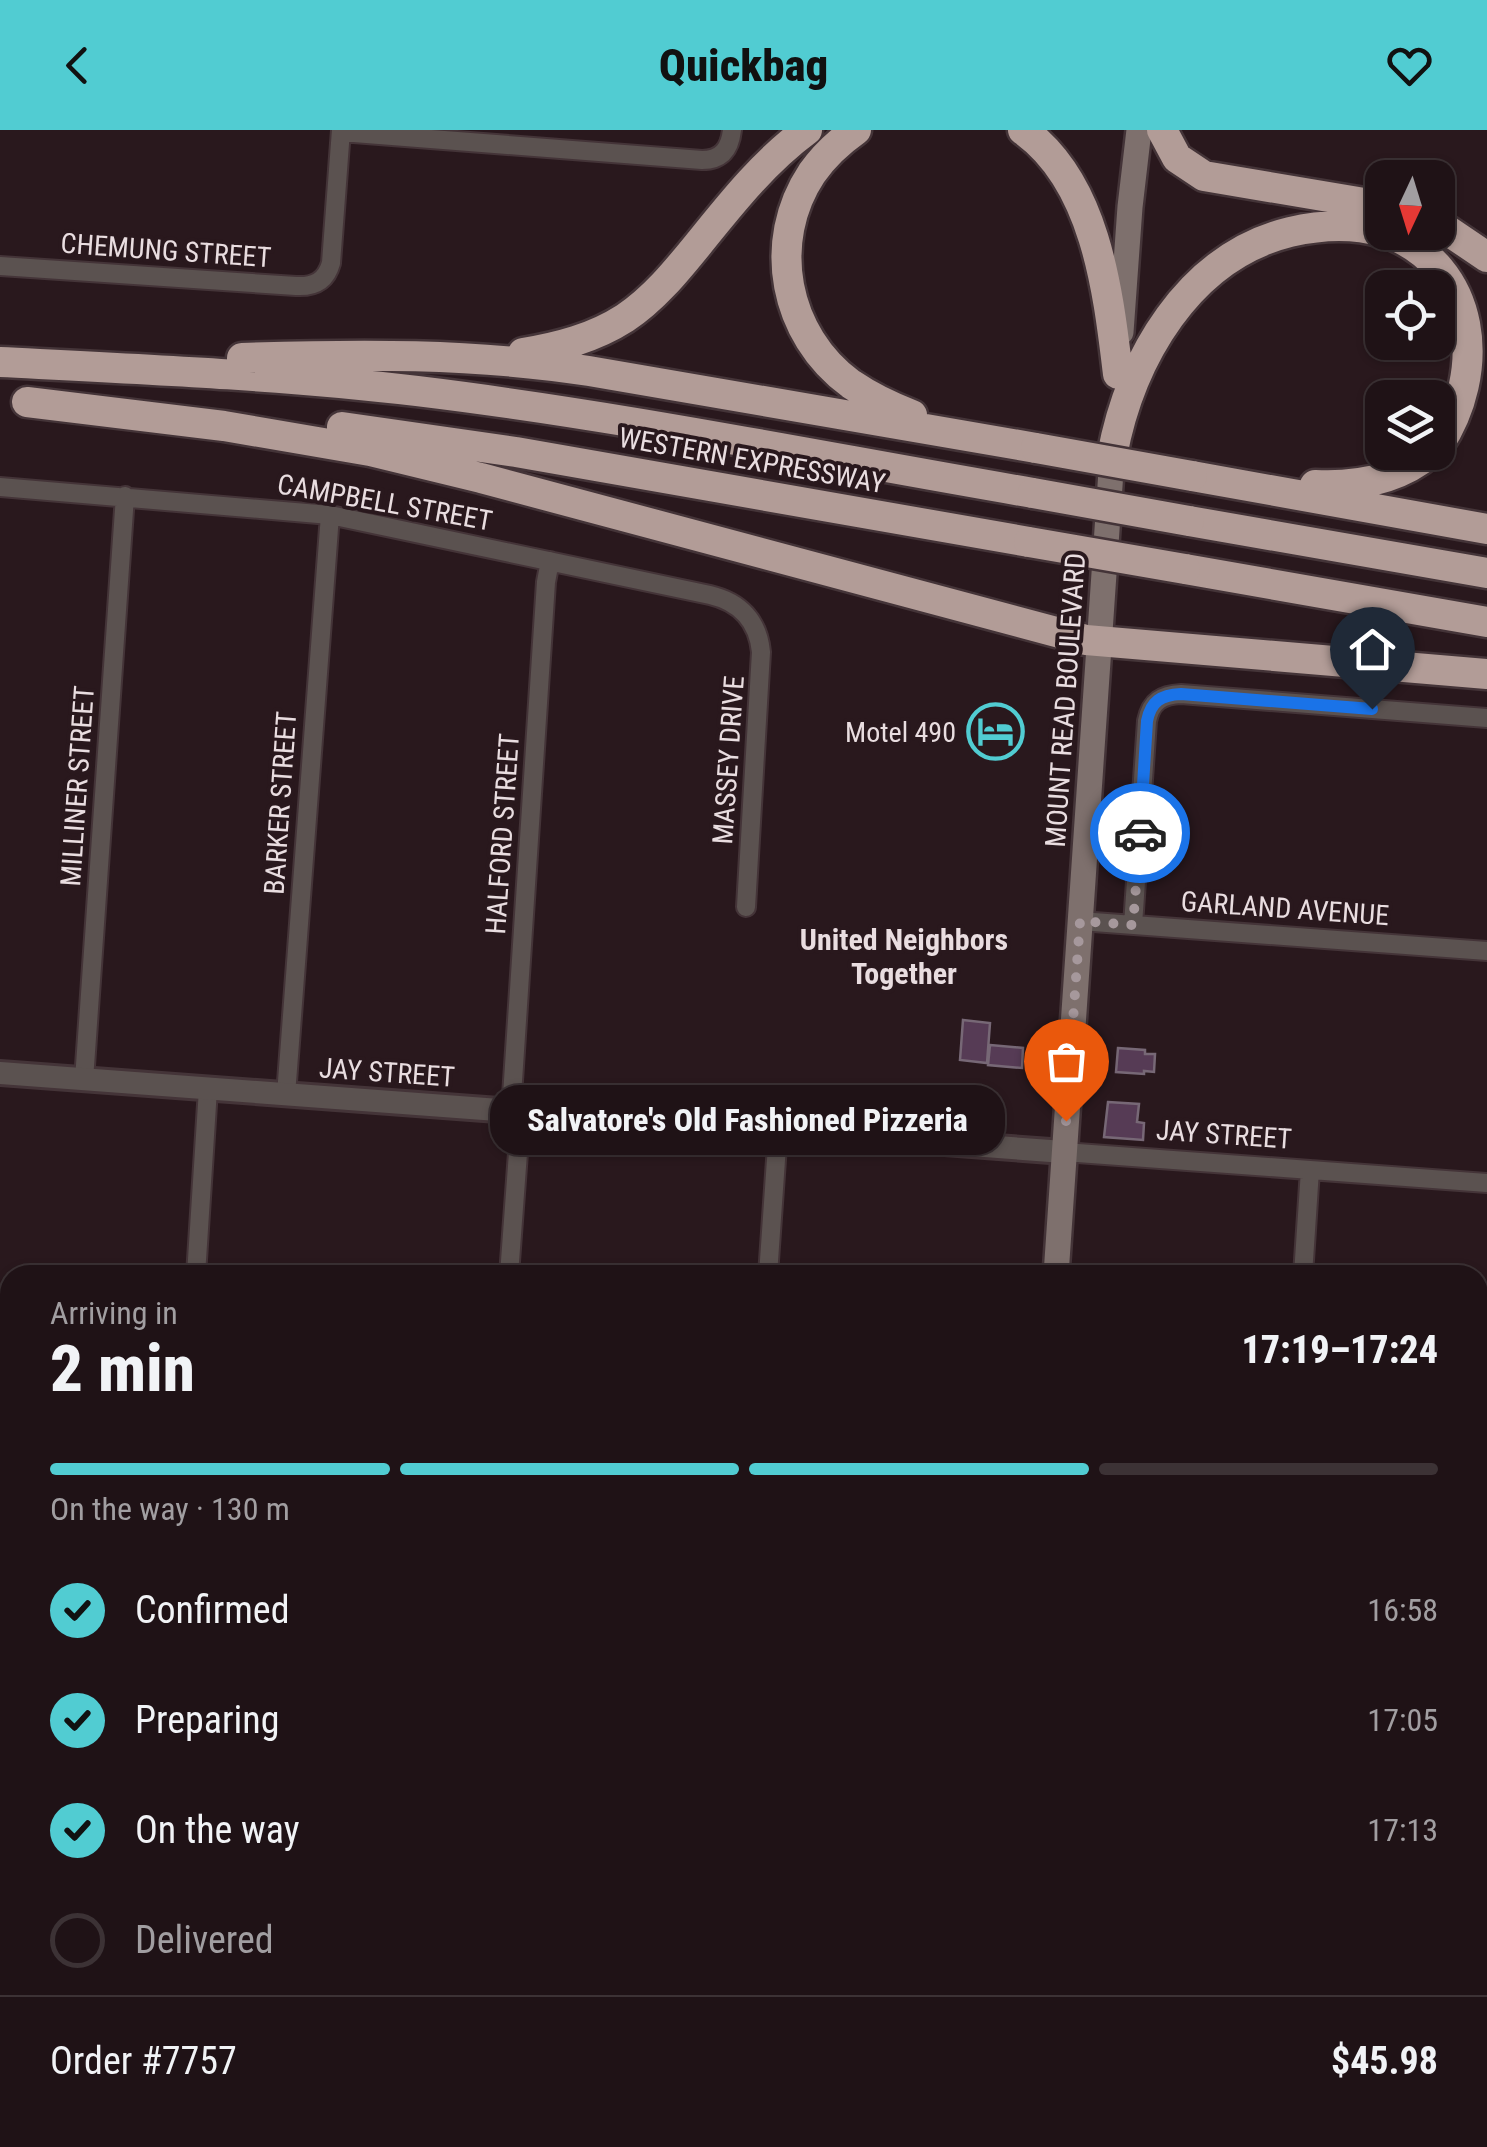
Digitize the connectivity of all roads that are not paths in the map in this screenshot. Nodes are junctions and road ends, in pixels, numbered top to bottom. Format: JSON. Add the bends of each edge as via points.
{"nodes":[{"id":1,"x":732,"y":130,"type":"edge"},
{"id":2,"x":807,"y":130,"type":"edge"},
{"id":3,"x":856,"y":130,"type":"edge"},
{"id":4,"x":1022,"y":130,"type":"edge"},
{"id":5,"x":1139,"y":130,"type":"edge"},
{"id":6,"x":1162,"y":130,"type":"edge"},
{"id":7,"x":341,"y":131,"type":"edge"},
{"id":8,"x":1365,"y":203,"type":"edge"},
{"id":9,"x":1365,"y":228,"type":"edge"},
{"id":10,"x":1455,"y":235,"type":"edge"},
{"id":11,"x":1420,"y":250,"type":"edge"},
{"id":12,"x":1487,"y":257,"type":"edge"},
{"id":13,"x":0,"y":266,"type":"edge"},
{"id":14,"x":460,"y":356,"type":"junction"},
{"id":15,"x":14,"y":363,"type":"edge"},
{"id":16,"x":1118,"y":374,"type":"junction"},
{"id":17,"x":13,"y":401,"type":"edge"},
{"id":18,"x":1455,"y":424,"type":"edge"},
{"id":19,"x":1036,"y":448,"type":"junction"},
{"id":20,"x":1112,"y":456,"type":"junction"},
{"id":21,"x":1404,"y":470,"type":"edge"},
{"id":22,"x":1192,"y":476,"type":"junction"},
{"id":23,"x":0,"y":486,"type":"edge"},
{"id":24,"x":125,"y":496,"type":"junction"},
{"id":25,"x":330,"y":515,"type":"junction"},
{"id":26,"x":1487,"y":529,"type":"edge"},
{"id":27,"x":550,"y":560,"type":"junction"},
{"id":28,"x":1487,"y":573,"type":"edge"},
{"id":29,"x":750,"y":618,"type":"joint"},
{"id":30,"x":1487,"y":622,"type":"edge"},
{"id":31,"x":1099,"y":642,"type":"junction"},
{"id":32,"x":1487,"y":674,"type":"edge"},
{"id":33,"x":1487,"y":718,"type":"edge"},
{"id":34,"x":746,"y":908,"type":"dead end"},
{"id":35,"x":1080,"y":921,"type":"junction"},
{"id":36,"x":1133,"y":925,"type":"junction"},
{"id":37,"x":1487,"y":951,"type":"edge"},
{"id":38,"x":0,"y":1073,"type":"edge"},
{"id":39,"x":84,"y":1080,"type":"junction"},
{"id":40,"x":208,"y":1089,"type":"junction"},
{"id":41,"x":286,"y":1094,"type":"junction"},
{"id":42,"x":516,"y":1112,"type":"junction"},
{"id":43,"x":778,"y":1131,"type":"junction"},
{"id":44,"x":1064,"y":1152,"type":"junction"},
{"id":45,"x":1310,"y":1170,"type":"junction"},
{"id":46,"x":1487,"y":1184,"type":"edge"},
{"id":47,"x":197,"y":1265,"type":"edge"},
{"id":48,"x":509,"y":1265,"type":"edge"},
{"id":49,"x":769,"y":1265,"type":"edge"},
{"id":50,"x":1057,"y":1265,"type":"edge"},
{"id":51,"x":1304,"y":1265,"type":"edge"}],
"edges":[{"from":1,"to":7,"type":"street","via":[[724,152],[702,160]]},
{"from":2,"to":14,"type":"highway","via":[[763,168],[668,280],[624,319],[554,347]]},
{"from":3,"to":19,"type":"highway","via":[[814,170],[789,227],[788,287],[806,335],[836,372],[888,405]]},
{"from":4,"to":16,"type":"highway","via":[[1056,160],[1082,207],[1108,300]]},
{"from":5,"to":16,"type":"main road","name":"MOUNT READ BOULEVARD"},
{"from":6,"to":8,"type":"highway","via":[[1178,158],[1204,176]]},
{"from":7,"to":13,"type":"street","name":"CHEMUNG STREET","via":[[330,268],[310,286]]},
{"from":9,"to":20,"type":"highway","via":[[1298,230],[1237,252],[1211,271],[1174,310],[1143,362]]},
{"from":10,"to":12,"type":"highway"},
{"from":11,"to":18,"type":"highway","via":[[1456,286],[1472,323],[1471,389]]},
{"from":14,"to":15,"type":"highway"},
{"from":14,"to":19,"type":"highway","via":[[589,370]]},
{"from":15,"to":28,"type":"highway","name":"WESTERN EXPRESSWAY","bridge":true,"via":[[289,378],[482,399]]},
{"from":16,"to":20,"type":"main road","name":"MOUNT READ BOULEVARD"},
{"from":17,"to":30,"type":"highway","name":"WESTERN EXPRESSWAY","bridge":true,"via":[[225,414],[404,435]]},
{"from":17,"to":31,"type":"highway","via":[[370,451]]},
{"from":19,"to":22,"type":"highway","bridge":true},
{"from":20,"to":31,"type":"main road","name":"MOUNT READ BOULEVARD"},
{"from":21,"to":22,"type":"highway","via":[[1354,484]]},
{"from":22,"to":26,"type":"highway"},
{"from":23,"to":24,"type":"street","name":"CAMPBELL STREET"},
{"from":24,"to":25,"type":"street","name":"CAMPBELL STREET"},
{"from":24,"to":39,"type":"street","name":"MILLINER STREET"},
{"from":25,"to":27,"type":"street","name":"CAMPBELL STREET"},
{"from":25,"to":41,"type":"street","name":"BARKER STREET"},
{"from":27,"to":29,"type":"street","name":"CAMPBELL STREET","via":[[718,597]]},
{"from":27,"to":42,"type":"street","name":"HALFORD STREET"},
{"from":29,"to":34,"type":"street","name":"MASSEY DRIVE","via":[[762,662]]},
{"from":31,"to":32,"type":"highway"},
{"from":31,"to":35,"type":"main road","name":"MOUNT READ BOULEVARD"},
{"from":33,"to":36,"type":"street","via":[[1181,694],[1159,699],[1147,721]]},
{"from":35,"to":36,"type":"street","name":"GARLAND AVENUE"},
{"from":35,"to":44,"type":"main road","name":"MOUNT READ BOULEVARD"},
{"from":36,"to":37,"type":"street","name":"GARLAND AVENUE"},
{"from":38,"to":39,"type":"street","name":"JAY STREET"},
{"from":39,"to":40,"type":"street","name":"JAY STREET"},
{"from":40,"to":41,"type":"street","name":"JAY STREET"},
{"from":40,"to":47,"type":"street"},
{"from":41,"to":42,"type":"street","name":"JAY STREET"},
{"from":42,"to":43,"type":"street","name":"JAY STREET"},
{"from":42,"to":48,"type":"street","name":"HALFORD STREET"},
{"from":43,"to":44,"type":"street","name":"JAY STREET"},
{"from":43,"to":49,"type":"street"},
{"from":44,"to":45,"type":"street","name":"JAY STREET"},
{"from":44,"to":50,"type":"main road","name":"MOUNT READ BOULEVARD"},
{"from":45,"to":46,"type":"street","name":"JAY STREET"},
{"from":45,"to":51,"type":"street"}]}
